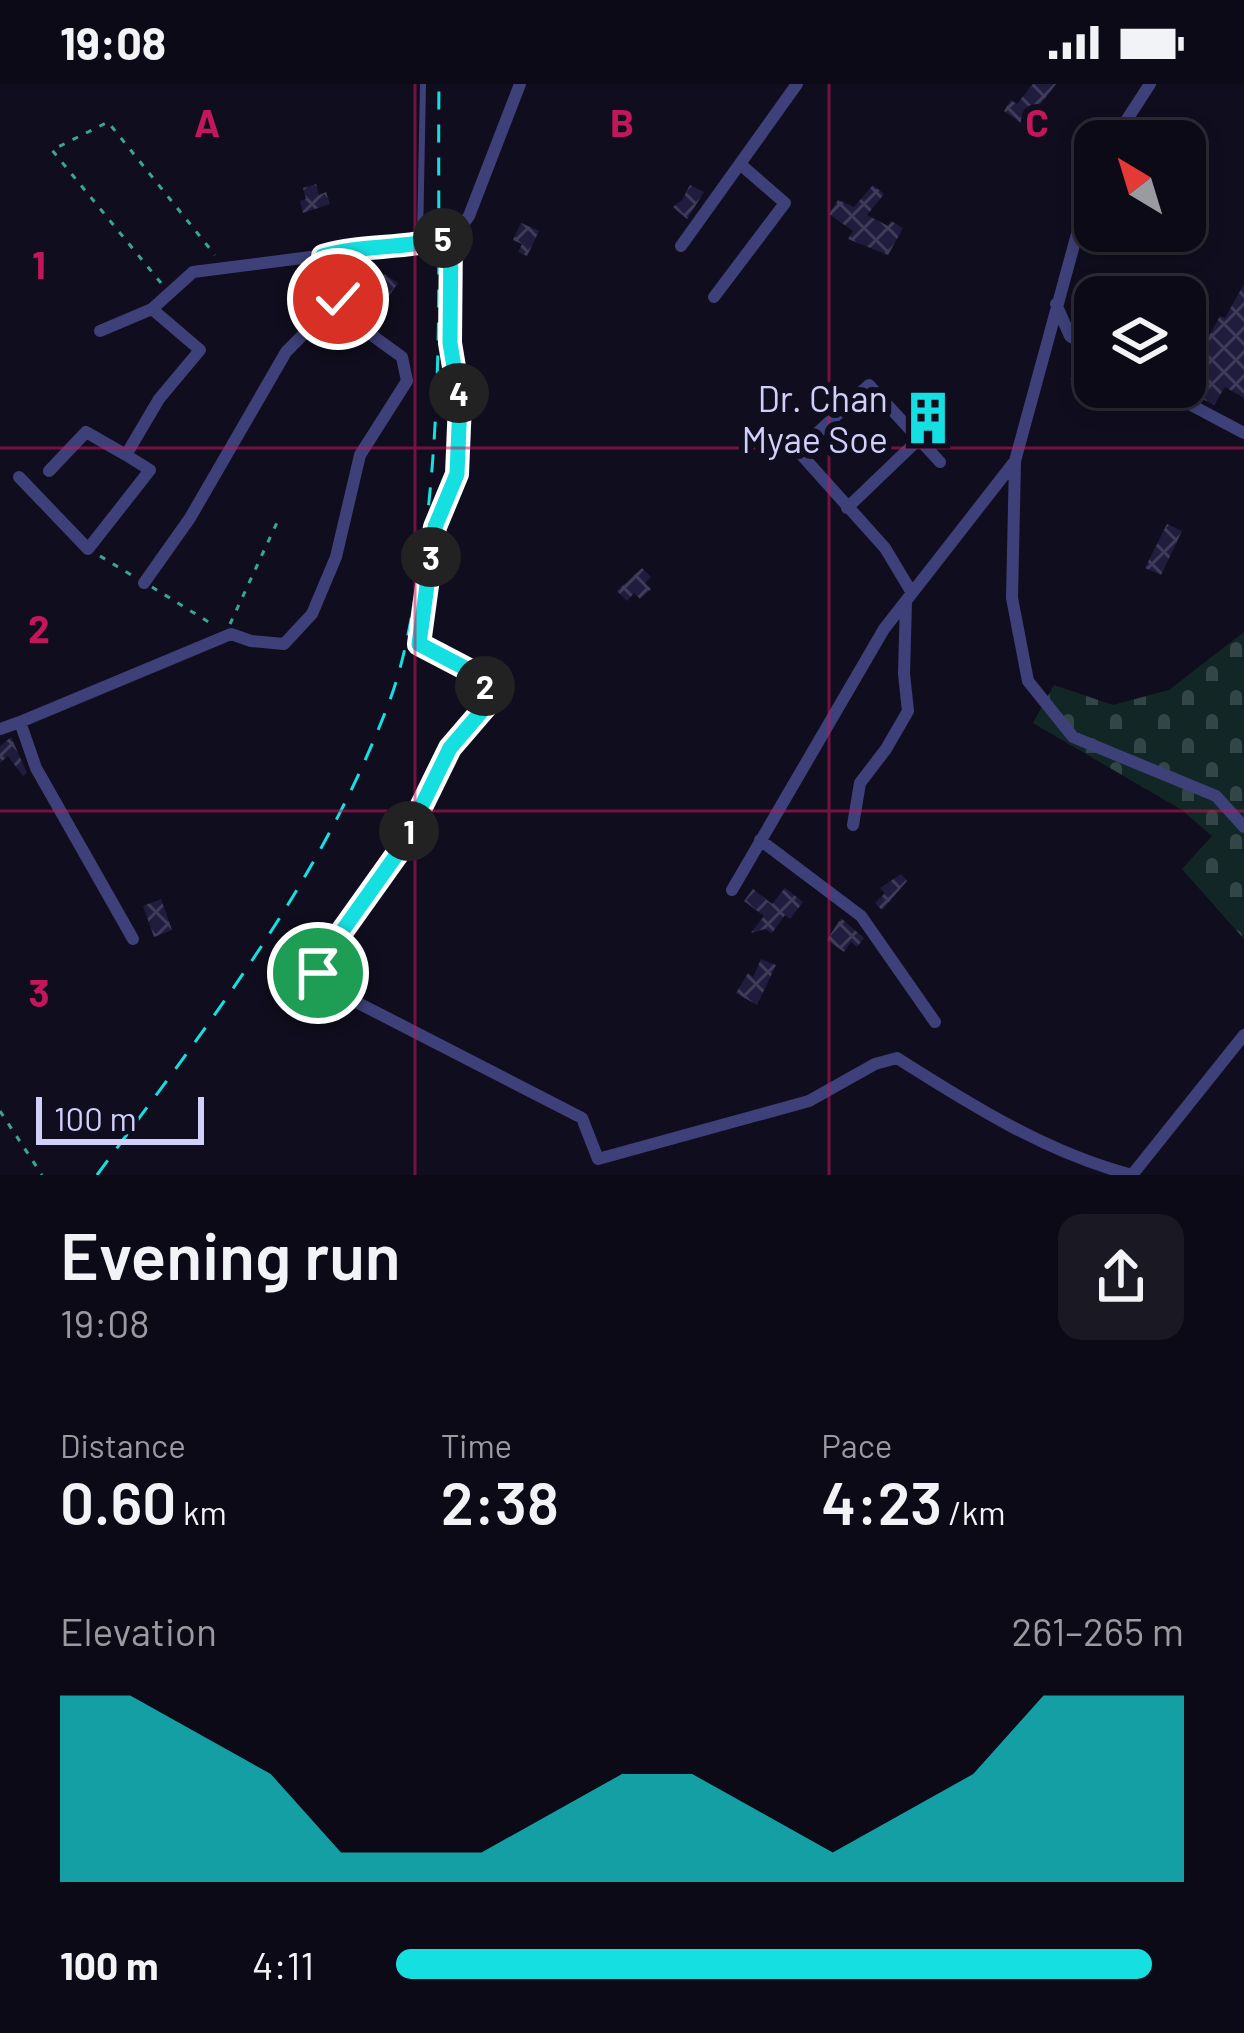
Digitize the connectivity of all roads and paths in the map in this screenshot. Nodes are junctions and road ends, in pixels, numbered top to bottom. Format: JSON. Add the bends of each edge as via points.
{"nodes":[{"id":1,"x":423,"y":84,"type":"edge"},
{"id":2,"x":520,"y":84,"type":"edge"},
{"id":3,"x":797,"y":84,"type":"edge"},
{"id":4,"x":1150,"y":84,"type":"edge"},
{"id":5,"x":1127,"y":120,"type":"edge"},
{"id":6,"x":740,"y":164,"type":"junction"},
{"id":7,"x":451,"y":234,"type":"junction"},
{"id":8,"x":1074,"y":238,"type":"edge"},
{"id":9,"x":420,"y":243,"type":"junction"},
{"id":10,"x":681,"y":246,"type":"dead end"},
{"id":11,"x":323,"y":256,"type":"junction"},
{"id":12,"x":226,"y":268,"type":"junction"},
{"id":13,"x":169,"y":293,"type":"junction"},
{"id":14,"x":714,"y":297,"type":"dead end"},
{"id":15,"x":338,"y":299,"type":"junction"},
{"id":16,"x":1055,"y":302,"type":"junction"},
{"id":17,"x":152,"y":309,"type":"junction"},
{"id":18,"x":100,"y":331,"type":"dead end"},
{"id":19,"x":1074,"y":338,"type":"edge"},
{"id":20,"x":1196,"y":408,"type":"edge"},
{"id":21,"x":1244,"y":433,"type":"edge"},
{"id":22,"x":919,"y":439,"type":"junction"},
{"id":23,"x":126,"y":455,"type":"junction"},
{"id":24,"x":1015,"y":461,"type":"junction"},
{"id":25,"x":940,"y":462,"type":"dead end"},
{"id":26,"x":49,"y":471,"type":"dead end"},
{"id":27,"x":19,"y":477,"type":"dead end"},
{"id":28,"x":848,"y":508,"type":"junction"},
{"id":29,"x":280,"y":516,"type":"dead end"},
{"id":30,"x":88,"y":549,"type":"junction"},
{"id":31,"x":144,"y":583,"type":"junction"},
{"id":32,"x":909,"y":596,"type":"junction"},
{"id":33,"x":225,"y":637,"type":"junction"},
{"id":34,"x":20,"y":722,"type":"junction"},
{"id":35,"x":0,"y":729,"type":"edge"},
{"id":36,"x":853,"y":825,"type":"dead end"},
{"id":37,"x":1244,"y":827,"type":"edge"},
{"id":38,"x":760,"y":840,"type":"junction"},
{"id":39,"x":732,"y":890,"type":"dead end"},
{"id":40,"x":133,"y":939,"type":"dead end"},
{"id":41,"x":935,"y":1022,"type":"dead end"},
{"id":42,"x":1244,"y":1035,"type":"edge"},
{"id":43,"x":0,"y":1111,"type":"edge"},
{"id":44,"x":42,"y":1175,"type":"edge"}],
"edges":[{"from":1,"to":9,"type":"lane"},
{"from":2,"to":7,"type":"street","via":[[469,216]]},
{"from":3,"to":6,"type":"street"},
{"from":4,"to":5,"type":"street"},
{"from":6,"to":10,"type":"street"},
{"from":6,"to":14,"type":"street","via":[[785,203]]},
{"from":7,"to":9,"type":"street"},
{"from":7,"to":42,"type":"street","via":[[457,474],[435,527],[419,644],[484,678],[487,705],[450,748],[400,850],[328,951],[318,973],[331,989],[582,1118],[598,1160],[809,1101],[897,1058],[1083,1162],[1132,1175]]},
{"from":8,"to":16,"type":"street"},
{"from":9,"to":11,"type":"street"},
{"from":11,"to":12,"type":"street"},
{"from":11,"to":15,"type":"street","via":[[324,282]]},
{"from":12,"to":13,"type":"street","via":[[193,272]]},
{"from":12,"to":13,"type":"path","via":[[108,122],[52,150]]},
{"from":13,"to":17,"type":"street"},
{"from":15,"to":31,"type":"street","via":[[286,352]]},
{"from":15,"to":33,"type":"street","via":[[346,315],[403,357],[407,381],[360,455],[336,557],[312,614],[284,644]]},
{"from":16,"to":19,"type":"street"},
{"from":16,"to":24,"type":"street"},
{"from":17,"to":18,"type":"street"},
{"from":17,"to":23,"type":"street","via":[[200,350]]},
{"from":20,"to":21,"type":"street"},
{"from":22,"to":25,"type":"street"},
{"from":22,"to":28,"type":"street"},
{"from":22,"to":28,"type":"street","via":[[869,385],[798,451]]},
{"from":23,"to":26,"type":"street","via":[[86,432]]},
{"from":23,"to":30,"type":"street","via":[[150,470]]},
{"from":24,"to":32,"type":"street"},
{"from":24,"to":37,"type":"street","via":[[1012,598],[1028,681],[1073,737],[1216,796]]},
{"from":27,"to":30,"type":"street"},
{"from":28,"to":32,"type":"street","via":[[885,548]]},
{"from":29,"to":33,"type":"path"},
{"from":30,"to":31,"type":"path"},
{"from":31,"to":33,"type":"path"},
{"from":32,"to":36,"type":"street","via":[[908,711],[860,783]]},
{"from":32,"to":38,"type":"street"},
{"from":33,"to":34,"type":"street"},
{"from":34,"to":35,"type":"street"},
{"from":34,"to":40,"type":"street","via":[[36,768]]},
{"from":38,"to":39,"type":"street"},
{"from":38,"to":41,"type":"street","via":[[860,916]]},
{"from":43,"to":44,"type":"path"}]}
